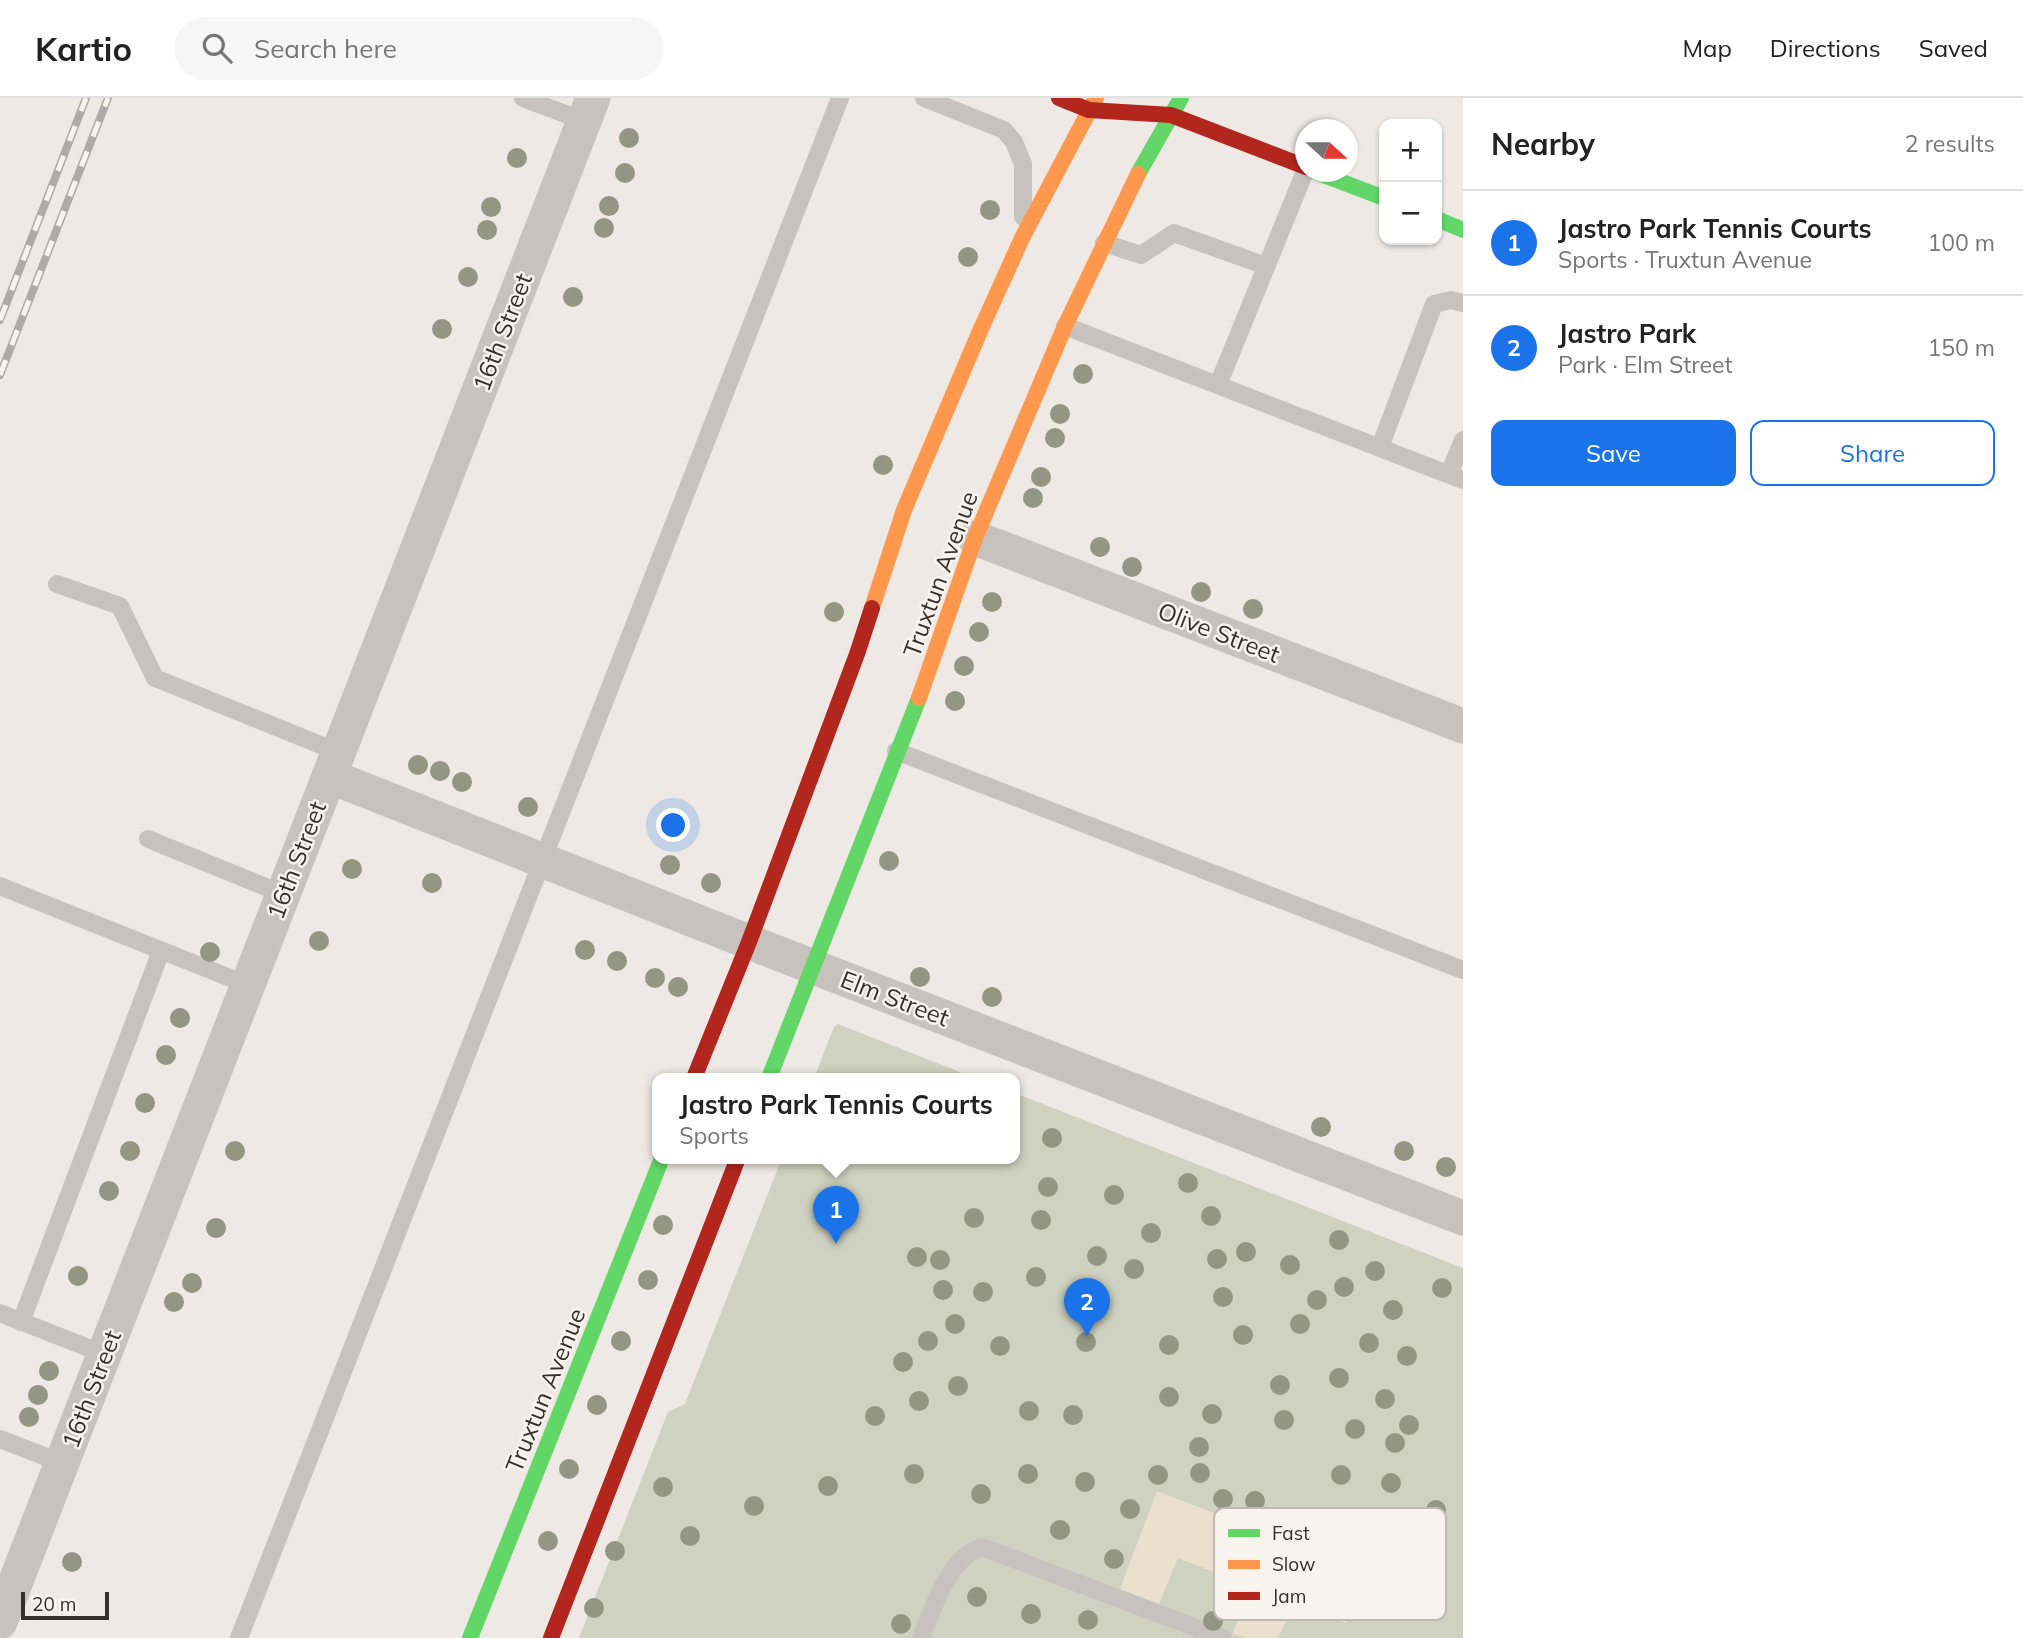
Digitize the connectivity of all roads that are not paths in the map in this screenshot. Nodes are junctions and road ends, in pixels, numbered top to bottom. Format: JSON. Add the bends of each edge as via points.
{"nodes":[{"id":1,"x":523,"y":98,"type":"edge"},
{"id":2,"x":840,"y":98,"type":"edge"},
{"id":3,"x":924,"y":98,"type":"edge"},
{"id":4,"x":1059,"y":98,"type":"edge"},
{"id":5,"x":1155,"y":98,"type":"edge"},
{"id":6,"x":1181,"y":98,"type":"edge"},
{"id":7,"x":1093,"y":104,"type":"edge"},
{"id":8,"x":589,"y":110,"type":"edge"},
{"id":9,"x":1171,"y":115,"type":"junction"},
{"id":10,"x":1295,"y":164,"type":"edge"},
{"id":11,"x":1300,"y":182,"type":"edge"},
{"id":12,"x":1342,"y":182,"type":"edge"},
{"id":13,"x":1379,"y":196,"type":"edge"},
{"id":14,"x":1442,"y":221,"type":"edge"},
{"id":15,"x":1463,"y":230,"type":"edge"},
{"id":16,"x":1022,"y":238,"type":"junction"},
{"id":17,"x":1104,"y":243,"type":"junction"},
{"id":18,"x":1266,"y":266,"type":"junction"},
{"id":19,"x":1463,"y":303,"type":"edge"},
{"id":20,"x":1065,"y":326,"type":"junction"},
{"id":21,"x":1218,"y":385,"type":"junction"},
{"id":22,"x":1463,"y":440,"type":"edge"},
{"id":23,"x":1380,"y":447,"type":"junction"},
{"id":24,"x":1456,"y":477,"type":"edge"},
{"id":25,"x":975,"y":538,"type":"junction"},
{"id":26,"x":57,"y":584,"type":"dead end"},
{"id":27,"x":1463,"y":726,"type":"edge"},
{"id":28,"x":896,"y":751,"type":"junction"},
{"id":29,"x":334,"y":764,"type":"junction"},
{"id":30,"x":148,"y":839,"type":"dead end"},
{"id":31,"x":542,"y":860,"type":"junction"},
{"id":32,"x":0,"y":886,"type":"edge"},
{"id":33,"x":283,"y":894,"type":"junction"},
{"id":34,"x":749,"y":942,"type":"junction"},
{"id":35,"x":161,"y":951,"type":"junction"},
{"id":36,"x":813,"y":966,"type":"junction"},
{"id":37,"x":1463,"y":970,"type":"edge"},
{"id":38,"x":248,"y":985,"type":"junction"},
{"id":39,"x":697,"y":1073,"type":"edge"},
{"id":40,"x":771,"y":1073,"type":"edge"},
{"id":41,"x":660,"y":1164,"type":"edge"},
{"id":42,"x":736,"y":1164,"type":"edge"},
{"id":43,"x":1463,"y":1218,"type":"edge"},
{"id":44,"x":0,"y":1313,"type":"edge"},
{"id":45,"x":21,"y":1322,"type":"junction"},
{"id":46,"x":104,"y":1354,"type":"junction"},
{"id":47,"x":0,"y":1439,"type":"edge"},
{"id":48,"x":62,"y":1463,"type":"junction"},
{"id":49,"x":0,"y":1622,"type":"edge"},
{"id":50,"x":0,"y":1634,"type":"edge"},
{"id":51,"x":10,"y":1638,"type":"edge"},
{"id":52,"x":239,"y":1638,"type":"edge"},
{"id":53,"x":470,"y":1638,"type":"edge"},
{"id":54,"x":551,"y":1638,"type":"edge"},
{"id":55,"x":921,"y":1638,"type":"edge"},
{"id":56,"x":1223,"y":1638,"type":"edge"}],
"edges":[{"from":1,"to":8,"type":"lane"},
{"from":2,"to":31,"type":"lane"},
{"from":3,"to":16,"type":"lane","via":[[1004,130],[1014,142],[1023,164]]},
{"from":4,"to":7,"type":"main road"},
{"from":5,"to":9,"type":"main road"},
{"from":6,"to":9,"type":"main road","name":"Truxtun Avenue"},
{"from":7,"to":9,"type":"main road"},
{"from":7,"to":16,"type":"main road"},
{"from":8,"to":29,"type":"street","name":"16th Street"},
{"from":9,"to":10,"type":"main road"},
{"from":9,"to":17,"type":"main road","name":"Truxtun Avenue"},
{"from":11,"to":18,"type":"lane"},
{"from":12,"to":13,"type":"main road"},
{"from":14,"to":15,"type":"main road"},
{"from":16,"to":34,"type":"main road","via":[[904,510],[857,654]]},
{"from":17,"to":18,"type":"lane","via":[[1141,255],[1174,233]]},
{"from":17,"to":20,"type":"main road","name":"Truxtun Avenue"},
{"from":18,"to":21,"type":"lane"},
{"from":19,"to":23,"type":"lane","via":[[1434,304]]},
{"from":20,"to":21,"type":"lane"},
{"from":20,"to":25,"type":"main road","name":"Truxtun Avenue"},
{"from":21,"to":23,"type":"lane"},
{"from":22,"to":24,"type":"lane"},
{"from":23,"to":24,"type":"lane"},
{"from":25,"to":27,"type":"street","name":"Olive Street"},
{"from":25,"to":28,"type":"main road","name":"Truxtun Avenue"},
{"from":26,"to":29,"type":"lane","via":[[120,606],[155,678]]},
{"from":28,"to":36,"type":"main road","name":"Truxtun Avenue"},
{"from":28,"to":37,"type":"lane"},
{"from":29,"to":31,"type":"street","name":"Elm Street"},
{"from":29,"to":33,"type":"street","name":"16th Street"},
{"from":30,"to":33,"type":"lane"},
{"from":31,"to":34,"type":"street","name":"Elm Street"},
{"from":31,"to":52,"type":"lane"},
{"from":32,"to":35,"type":"lane"},
{"from":33,"to":38,"type":"street","name":"16th Street"},
{"from":34,"to":36,"type":"street","name":"Elm Street"},
{"from":34,"to":39,"type":"main road"},
{"from":35,"to":38,"type":"lane"},
{"from":35,"to":45,"type":"lane"},
{"from":36,"to":40,"type":"main road","name":"Truxtun Avenue"},
{"from":36,"to":43,"type":"street","name":"Elm Street"},
{"from":38,"to":46,"type":"street","name":"16th Street"},
{"from":41,"to":53,"type":"main road","name":"Truxtun Avenue"},
{"from":42,"to":54,"type":"main road"},
{"from":44,"to":45,"type":"lane"},
{"from":45,"to":46,"type":"lane"},
{"from":46,"to":48,"type":"street","name":"16th Street"},
{"from":47,"to":48,"type":"lane"},
{"from":48,"to":49,"type":"street","name":"16th Street"},
{"from":50,"to":51,"type":"street"},
{"from":55,"to":56,"type":"lane","via":[[948,1576],[972,1550],[982,1547]]}]}
